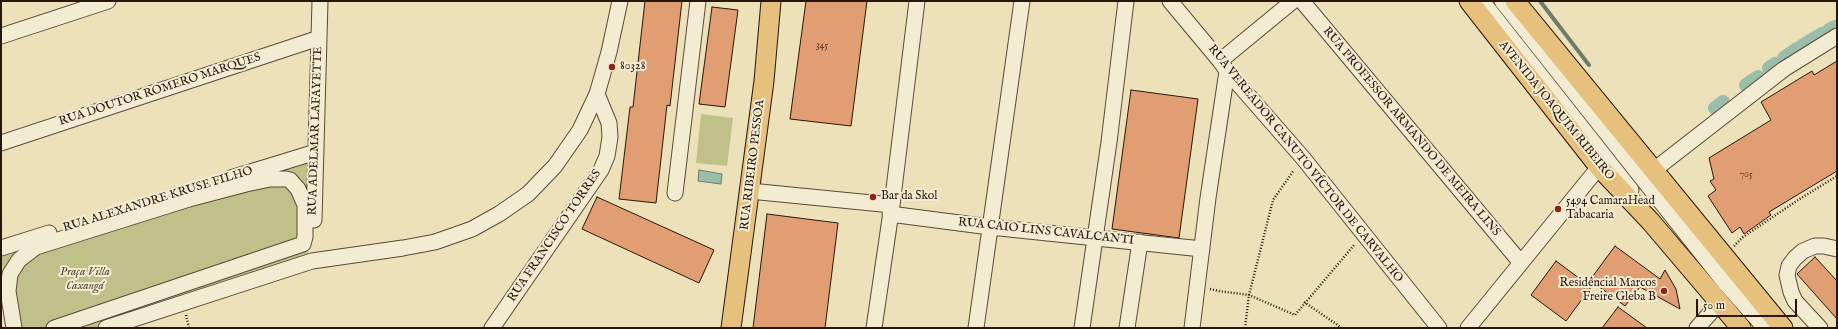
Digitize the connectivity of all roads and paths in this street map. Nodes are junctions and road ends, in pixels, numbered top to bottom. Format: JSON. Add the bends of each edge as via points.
{"nodes":[{"id":1,"x":108,"y":1,"type":"edge"},
{"id":2,"x":320,"y":1,"type":"edge"},
{"id":3,"x":620,"y":1,"type":"edge"},
{"id":4,"x":698,"y":1,"type":"edge"},
{"id":5,"x":771,"y":1,"type":"edge"},
{"id":6,"x":917,"y":1,"type":"edge"},
{"id":7,"x":1022,"y":1,"type":"edge"},
{"id":8,"x":1126,"y":1,"type":"edge"},
{"id":9,"x":1170,"y":1,"type":"edge"},
{"id":10,"x":1293,"y":1,"type":"edge"},
{"id":11,"x":1302,"y":1,"type":"edge"},
{"id":12,"x":1469,"y":1,"type":"edge"},
{"id":13,"x":1482,"y":1,"type":"edge"},
{"id":14,"x":1502,"y":1,"type":"edge"},
{"id":15,"x":1515,"y":1,"type":"edge"},
{"id":16,"x":1,"y":36,"type":"edge"},
{"id":17,"x":1837,"y":36,"type":"edge"},
{"id":18,"x":319,"y":38,"type":"junction"},
{"id":19,"x":1224,"y":66,"type":"junction"},
{"id":20,"x":597,"y":94,"type":"junction"},
{"id":21,"x":1,"y":143,"type":"edge"},
{"id":22,"x":316,"y":152,"type":"junction"},
{"id":23,"x":1303,"y":158,"type":"junction"},
{"id":24,"x":1599,"y":167,"type":"junction"},
{"id":25,"x":1654,"y":170,"type":"junction"},
{"id":26,"x":1837,"y":176,"type":"edge"},
{"id":27,"x":750,"y":191,"type":"junction"},
{"id":28,"x":675,"y":193,"type":"dead end"},
{"id":29,"x":146,"y":208,"type":"junction"},
{"id":30,"x":891,"y":210,"type":"junction"},
{"id":31,"x":990,"y":227,"type":"junction"},
{"id":32,"x":1364,"y":234,"type":"junction"},
{"id":33,"x":1096,"y":238,"type":"junction"},
{"id":34,"x":1140,"y":242,"type":"junction"},
{"id":35,"x":304,"y":243,"type":"junction"},
{"id":36,"x":1,"y":248,"type":"edge"},
{"id":37,"x":1202,"y":249,"type":"junction"},
{"id":38,"x":1837,"y":250,"type":"edge"},
{"id":39,"x":1723,"y":255,"type":"junction"},
{"id":40,"x":312,"y":261,"type":"junction"},
{"id":41,"x":1521,"y":263,"type":"junction"},
{"id":42,"x":1198,"y":285,"type":"junction"},
{"id":43,"x":1249,"y":295,"type":"junction"},
{"id":44,"x":1,"y":300,"type":"edge"},
{"id":45,"x":1304,"y":302,"type":"junction"},
{"id":46,"x":1720,"y":302,"type":"junction"},
{"id":47,"x":6,"y":328,"type":"edge"},
{"id":48,"x":14,"y":328,"type":"edge"},
{"id":49,"x":54,"y":328,"type":"edge"},
{"id":50,"x":106,"y":328,"type":"edge"},
{"id":51,"x":492,"y":328,"type":"edge"},
{"id":52,"x":731,"y":328,"type":"edge"},
{"id":53,"x":874,"y":328,"type":"edge"},
{"id":54,"x":976,"y":328,"type":"edge"},
{"id":55,"x":1082,"y":328,"type":"edge"},
{"id":56,"x":1127,"y":328,"type":"edge"},
{"id":57,"x":1192,"y":328,"type":"edge"},
{"id":58,"x":1245,"y":328,"type":"edge"},
{"id":59,"x":1342,"y":328,"type":"edge"},
{"id":60,"x":1439,"y":328,"type":"edge"},
{"id":61,"x":1468,"y":328,"type":"edge"},
{"id":62,"x":1697,"y":328,"type":"edge"},
{"id":63,"x":1741,"y":328,"type":"edge"},
{"id":64,"x":1747,"y":328,"type":"edge"},
{"id":65,"x":1765,"y":328,"type":"edge"},
{"id":66,"x":1783,"y":328,"type":"edge"},
{"id":67,"x":1820,"y":328,"type":"edge"}],
"edges":[{"from":1,"to":16,"type":"street"},
{"from":2,"to":18,"type":"street","name":"RUA ADELMAR LAFAYETTE"},
{"from":3,"to":20,"type":"street"},
{"from":4,"to":28,"type":"street"},
{"from":5,"to":27,"type":"main road","name":"RUA RIBEIRO PESSOA"},
{"from":6,"to":30,"type":"street"},
{"from":7,"to":31,"type":"street"},
{"from":8,"to":33,"type":"street"},
{"from":9,"to":19,"type":"street","name":"RUA VEREADOR CANUTO VÍCTOR DE CARVALHO"},
{"from":10,"to":19,"type":"street"},
{"from":11,"to":41,"type":"street","name":"RUA PROFESSOR ARMANDO DE MEIRA LINS"},
{"from":12,"to":24,"type":"main road","name":"AVENIDA JOAQUIM RIBEIRO"},
{"from":13,"to":64,"type":"street","via":[[1634,193]]},
{"from":14,"to":65,"type":"street","via":[[1725,283]]},
{"from":15,"to":25,"type":"main road"},
{"from":17,"to":25,"type":"street","via":[[1784,69]]},
{"from":18,"to":21,"type":"street","name":"RUA DOUTOR ROMERO MARQUES"},
{"from":18,"to":22,"type":"street","name":"RUA ADELMAR LAFAYETTE"},
{"from":19,"to":23,"type":"street","name":"RUA VEREADOR CANUTO VÍCTOR DE CARVALHO"},
{"from":19,"to":37,"type":"street"},
{"from":20,"to":40,"type":"street","via":[[580,130],[555,166],[528,194],[499,214],[472,229],[435,242]]},
{"from":20,"to":51,"type":"street","name":"RUA FRANCISCO TORRES","via":[[609,123],[610,137],[607,156],[601,170]]},
{"from":22,"to":29,"type":"street","name":"RUA ALEXANDRE KRUSE FILHO"},
{"from":22,"to":40,"type":"street","name":"RUA ADELMAR LAFAYETTE"},
{"from":23,"to":32,"type":"street","name":"RUA VEREADOR CANUTO VÍCTOR DE CARVALHO"},
{"from":23,"to":43,"type":"path","via":[[1273,200]]},
{"from":24,"to":41,"type":"street"},
{"from":24,"to":46,"type":"main road","name":"AVENIDA JOAQUIM RIBEIRO","via":[[1651,222]]},
{"from":25,"to":39,"type":"main road"},
{"from":26,"to":39,"type":"path","via":[[1749,233]]},
{"from":27,"to":30,"type":"street","name":"RUA CAIO LINS CAVALCANTI"},
{"from":27,"to":52,"type":"main road","name":"RUA RIBEIRO PESSOA"},
{"from":29,"to":35,"type":"street","via":[[270,179],[286,179],[295,184],[302,197],[305,215]]},
{"from":29,"to":36,"type":"street","name":"RUA ALEXANDRE KRUSE FILHO"},
{"from":29,"to":48,"type":"street","via":[[49,242],[26,254],[14,266],[8,285]]},
{"from":30,"to":31,"type":"street","name":"RUA CAIO LINS CAVALCANTI"},
{"from":30,"to":53,"type":"street"},
{"from":31,"to":33,"type":"street","name":"RUA CAIO LINS CAVALCANTI"},
{"from":31,"to":54,"type":"street"},
{"from":32,"to":45,"type":"path"},
{"from":32,"to":60,"type":"street","name":"RUA VEREADOR CANUTO VÍCTOR DE CARVALHO"},
{"from":33,"to":34,"type":"street","name":"RUA CAIO LINS CAVALCANTI"},
{"from":33,"to":55,"type":"street"},
{"from":34,"to":37,"type":"street","name":"RUA CAIO LINS CAVALCANTI"},
{"from":34,"to":56,"type":"street"},
{"from":35,"to":40,"type":"street"},
{"from":35,"to":49,"type":"street"},
{"from":37,"to":42,"type":"street"},
{"from":38,"to":67,"type":"street","via":[[1815,246],[1803,251],[1789,266],[1787,275],[1790,292],[1795,301]]},
{"from":39,"to":66,"type":"main road"},
{"from":40,"to":50,"type":"street"},
{"from":41,"to":61,"type":"street"},
{"from":42,"to":43,"type":"path"},
{"from":42,"to":57,"type":"street"},
{"from":43,"to":45,"type":"path","via":[[1295,315]]},
{"from":43,"to":58,"type":"path"},
{"from":44,"to":47,"type":"street"},
{"from":45,"to":59,"type":"path"},
{"from":46,"to":62,"type":"street"},
{"from":46,"to":63,"type":"main road","name":"AVENIDA JOAQUIM RIBEIRO"}]}
